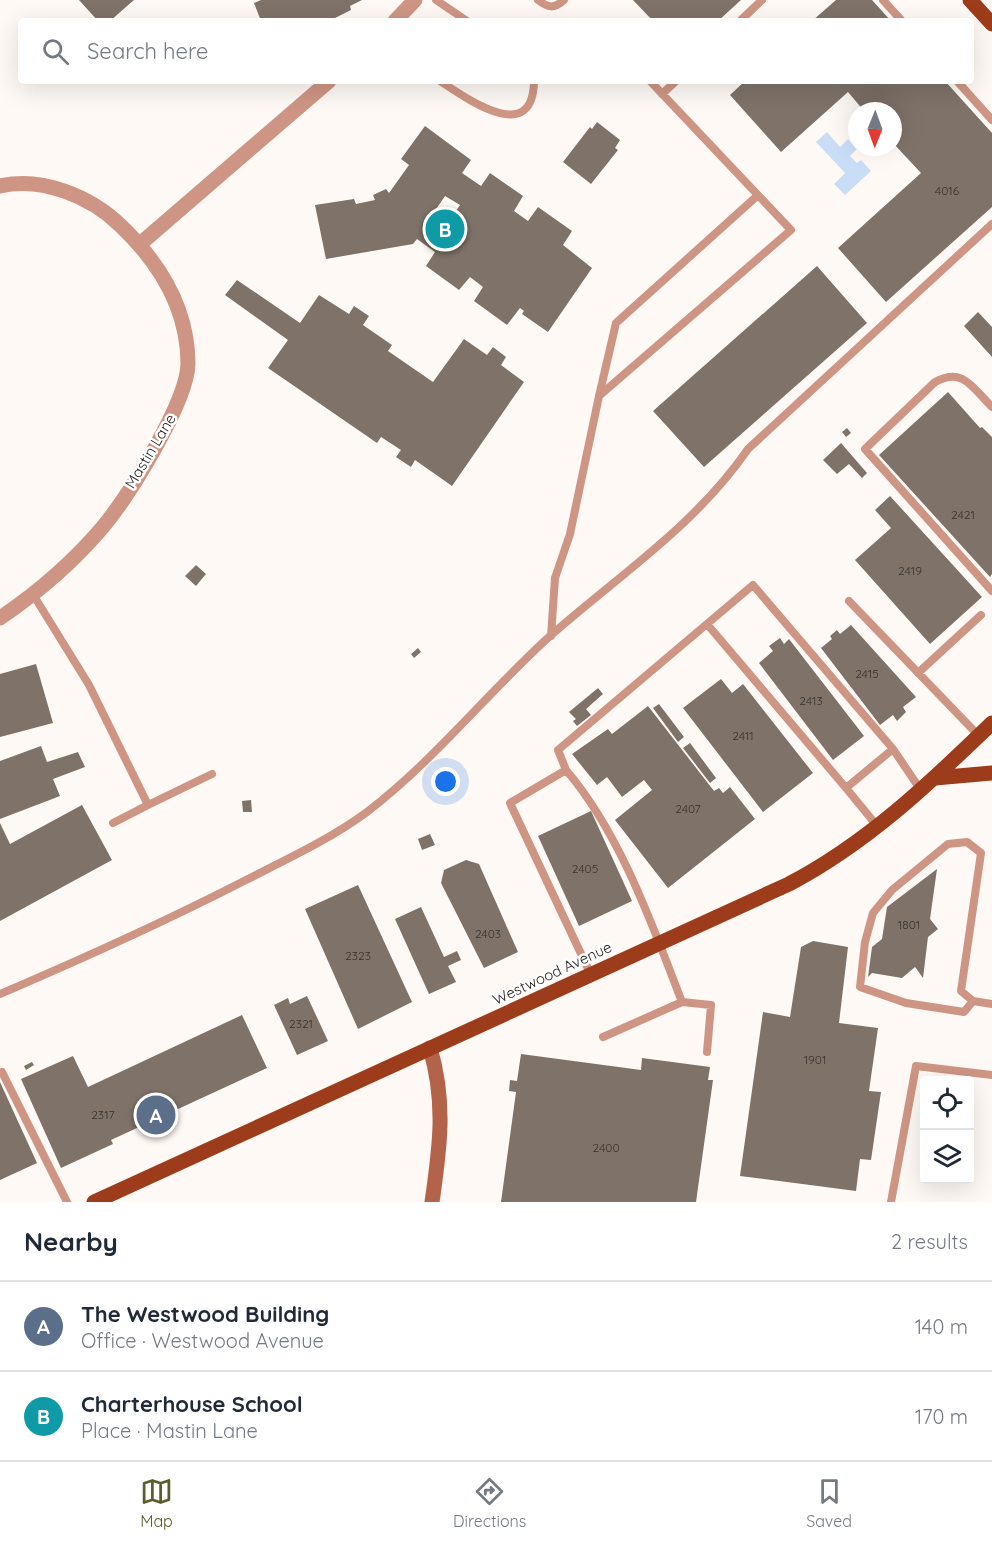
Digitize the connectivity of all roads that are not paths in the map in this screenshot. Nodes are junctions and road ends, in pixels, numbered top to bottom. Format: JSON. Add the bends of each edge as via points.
{"nodes":[{"id":1,"x":415,"y":0,"type":"edge"},
{"id":2,"x":436,"y":0,"type":"edge"},
{"id":3,"x":538,"y":0,"type":"edge"},
{"id":4,"x":564,"y":0,"type":"edge"},
{"id":5,"x":762,"y":0,"type":"edge"},
{"id":6,"x":883,"y":0,"type":"edge"},
{"id":7,"x":970,"y":0,"type":"edge"},
{"id":8,"x":398,"y":18,"type":"edge"},
{"id":9,"x":463,"y":18,"type":"edge"},
{"id":10,"x":743,"y":18,"type":"edge"},
{"id":11,"x":899,"y":18,"type":"edge"},
{"id":12,"x":992,"y":24,"type":"edge"},
{"id":13,"x":326,"y":84,"type":"edge"},
{"id":14,"x":445,"y":84,"type":"edge"},
{"id":15,"x":534,"y":84,"type":"edge"},
{"id":16,"x":653,"y":84,"type":"edge"},
{"id":17,"x":673,"y":84,"type":"edge"},
{"id":18,"x":960,"y":84,"type":"edge"},
{"id":19,"x":662,"y":94,"type":"junction"},
{"id":20,"x":992,"y":120,"type":"edge"},
{"id":21,"x":0,"y":186,"type":"edge"},
{"id":22,"x":757,"y":196,"type":"junction"},
{"id":23,"x":992,"y":224,"type":"edge"},
{"id":24,"x":140,"y":244,"type":"junction"},
{"id":25,"x":599,"y":396,"type":"junction"},
{"id":26,"x":992,"y":407,"type":"edge"},
{"id":27,"x":992,"y":591,"type":"edge"},
{"id":28,"x":34,"y":596,"type":"junction"},
{"id":29,"x":849,"y":601,"type":"dead end"},
{"id":30,"x":981,"y":615,"type":"dead end"},
{"id":31,"x":0,"y":618,"type":"edge"},
{"id":32,"x":707,"y":624,"type":"junction"},
{"id":33,"x":551,"y":636,"type":"junction"},
{"id":34,"x":918,"y":674,"type":"junction"},
{"id":35,"x":992,"y":723,"type":"edge"},
{"id":36,"x":979,"y":736,"type":"junction"},
{"id":37,"x":893,"y":748,"type":"junction"},
{"id":38,"x":566,"y":770,"type":"junction"},
{"id":39,"x":992,"y":772,"type":"edge"},
{"id":40,"x":212,"y":774,"type":"dead end"},
{"id":41,"x":935,"y":778,"type":"junction"},
{"id":42,"x":846,"y":788,"type":"junction"},
{"id":43,"x":920,"y":789,"type":"junction"},
{"id":44,"x":148,"y":806,"type":"junction"},
{"id":45,"x":113,"y":823,"type":"dead end"},
{"id":46,"x":878,"y":828,"type":"junction"},
{"id":47,"x":659,"y":943,"type":"junction"},
{"id":48,"x":591,"y":975,"type":"junction"},
{"id":49,"x":0,"y":994,"type":"edge"},
{"id":50,"x":973,"y":1001,"type":"junction"},
{"id":51,"x":682,"y":1002,"type":"junction"},
{"id":52,"x":992,"y":1004,"type":"edge"},
{"id":53,"x":603,"y":1037,"type":"dead end"},
{"id":54,"x":430,"y":1048,"type":"junction"},
{"id":55,"x":707,"y":1052,"type":"dead end"},
{"id":56,"x":0,"y":1073,"type":"edge"},
{"id":57,"x":992,"y":1075,"type":"edge"},
{"id":58,"x":68,"y":1202,"type":"edge"},
{"id":59,"x":94,"y":1202,"type":"edge"},
{"id":60,"x":432,"y":1202,"type":"edge"},
{"id":61,"x":891,"y":1202,"type":"edge"}],
"edges":[{"from":1,"to":8,"type":"street"},
{"from":2,"to":9,"type":"lane"},
{"from":3,"to":4,"type":"lane","via":[[550,7],[557,7]]},
{"from":5,"to":10,"type":"lane"},
{"from":6,"to":11,"type":"lane"},
{"from":7,"to":12,"type":"main road"},
{"from":13,"to":24,"type":"street"},
{"from":14,"to":15,"type":"lane","via":[[487,111],[502,114],[518,113],[528,105]]},
{"from":16,"to":19,"type":"lane"},
{"from":17,"to":19,"type":"lane"},
{"from":18,"to":20,"type":"lane"},
{"from":19,"to":22,"type":"lane"},
{"from":21,"to":24,"type":"street","name":"Mastin Lane","via":[[10,183],[60,189],[106,211]]},
{"from":22,"to":25,"type":"lane","via":[[616,323]]},
{"from":22,"to":25,"type":"lane","via":[[791,230]]},
{"from":23,"to":33,"type":"lane","via":[[748,449],[703,505]]},
{"from":24,"to":28,"type":"street","name":"Mastin Lane","via":[[168,282],[184,325],[188,366],[174,414],[102,528]]},
{"from":25,"to":33,"type":"lane","via":[[570,534],[555,579]]},
{"from":26,"to":27,"type":"lane","via":[[962,377],[948,375],[935,382],[865,449]]},
{"from":28,"to":31,"type":"street","name":"Mastin Lane"},
{"from":28,"to":44,"type":"lane","via":[[89,686]]},
{"from":29,"to":34,"type":"lane"},
{"from":30,"to":34,"type":"lane"},
{"from":32,"to":37,"type":"lane","via":[[753,585]]},
{"from":32,"to":38,"type":"lane","via":[[558,750]]},
{"from":32,"to":42,"type":"lane"},
{"from":33,"to":49,"type":"lane","via":[[503,680],[434,755],[364,814],[207,900]]},
{"from":34,"to":36,"type":"lane"},
{"from":35,"to":36,"type":"main road","name":"Westwood Avenue"},
{"from":36,"to":41,"type":"main road","name":"Westwood Avenue"},
{"from":37,"to":42,"type":"lane"},
{"from":37,"to":43,"type":"lane"},
{"from":38,"to":47,"type":"lane","via":[[598,814]]},
{"from":38,"to":48,"type":"lane","via":[[510,803]]},
{"from":39,"to":41,"type":"main road"},
{"from":40,"to":44,"type":"lane"},
{"from":41,"to":43,"type":"main road","name":"Westwood Avenue"},
{"from":42,"to":46,"type":"lane"},
{"from":43,"to":46,"type":"main road","name":"Westwood Avenue"},
{"from":44,"to":45,"type":"lane"},
{"from":46,"to":47,"type":"main road","name":"Westwood Avenue","via":[[831,862]]},
{"from":47,"to":48,"type":"main road","name":"Westwood Avenue"},
{"from":47,"to":51,"type":"lane"},
{"from":48,"to":54,"type":"main road","name":"Westwood Avenue"},
{"from":50,"to":50,"type":"lane","via":[[961,991],[981,853],[968,842],[948,844],[892,891],[873,913],[860,987],[906,1003],[964,1012]]},
{"from":50,"to":52,"type":"lane"},
{"from":51,"to":53,"type":"lane"},
{"from":51,"to":55,"type":"lane","via":[[711,1005]]},
{"from":54,"to":59,"type":"main road","name":"Westwood Avenue"},
{"from":54,"to":60,"type":"street","via":[[442,1107]]},
{"from":56,"to":58,"type":"lane"},
{"from":57,"to":61,"type":"lane","via":[[916,1066]]}]}
